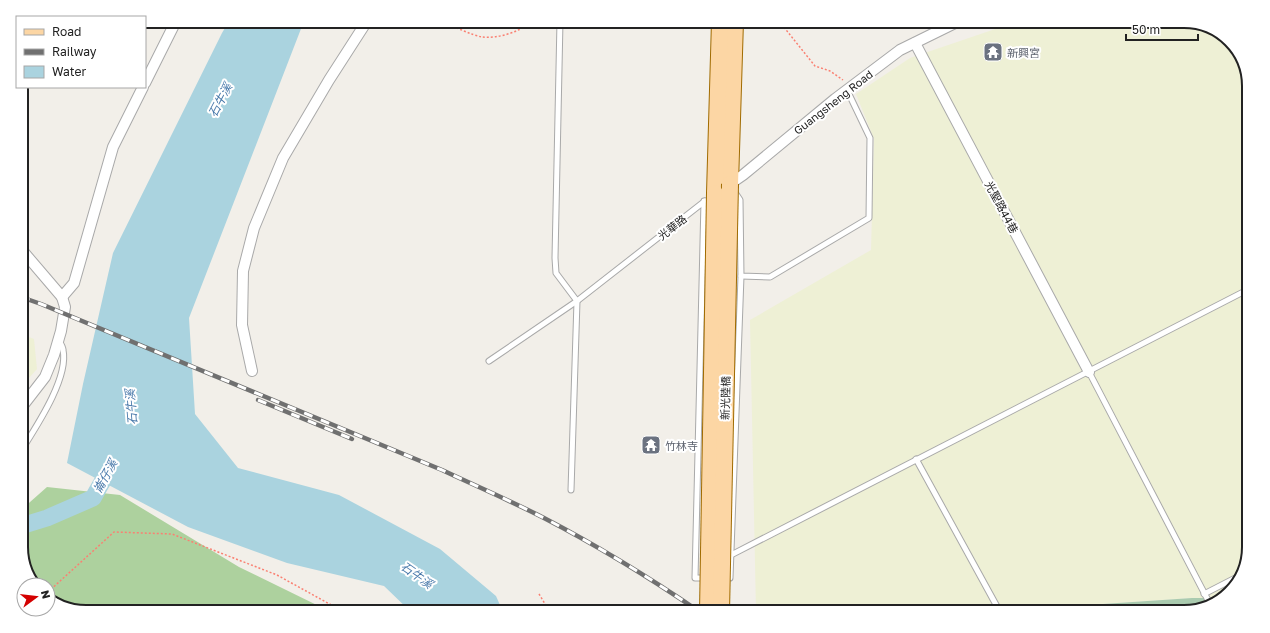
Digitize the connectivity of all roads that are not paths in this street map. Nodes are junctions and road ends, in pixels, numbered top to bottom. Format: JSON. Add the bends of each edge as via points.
{"nodes":[{"id":1,"x":173,"y":28,"type":"edge"},
{"id":2,"x":362,"y":28,"type":"edge"},
{"id":3,"x":560,"y":28,"type":"edge"},
{"id":4,"x":720,"y":28,"type":"edge"},
{"id":5,"x":734,"y":28,"type":"edge"},
{"id":6,"x":944,"y":28,"type":"edge"},
{"id":7,"x":915,"y":43,"type":"junction"},
{"id":8,"x":146,"y":82,"type":"edge"},
{"id":9,"x":142,"y":88,"type":"edge"},
{"id":10,"x":849,"y":88,"type":"junction"},
{"id":11,"x":730,"y":184,"type":"junction"},
{"id":12,"x":710,"y":197,"type":"junction"},
{"id":13,"x":28,"y":257,"type":"edge"},
{"id":14,"x":741,"y":276,"type":"junction"},
{"id":15,"x":1242,"y":293,"type":"edge"},
{"id":16,"x":62,"y":297,"type":"junction"},
{"id":17,"x":577,"y":301,"type":"junction"},
{"id":18,"x":58,"y":339,"type":"junction"},
{"id":19,"x":489,"y":361,"type":"dead end"},
{"id":20,"x":252,"y":371,"type":"dead end"},
{"id":21,"x":1089,"y":372,"type":"junction"},
{"id":22,"x":28,"y":399,"type":"edge"},
{"id":23,"x":28,"y":440,"type":"edge"},
{"id":24,"x":916,"y":459,"type":"junction"},
{"id":25,"x":571,"y":490,"type":"dead end"},
{"id":26,"x":731,"y":555,"type":"junction"},
{"id":27,"x":1231,"y":580,"type":"edge"},
{"id":28,"x":1204,"y":594,"type":"junction"},
{"id":29,"x":1208,"y":600,"type":"edge"},
{"id":30,"x":708,"y":605,"type":"edge"},
{"id":31,"x":721,"y":605,"type":"edge"},
{"id":32,"x":996,"y":605,"type":"edge"}],
"edges":[{"from":1,"to":8,"type":"street"},
{"from":2,"to":20,"type":"street","via":[[284,158],[254,228],[243,271],[242,324]]},
{"from":3,"to":17,"type":"lane","via":[[556,273]]},
{"from":4,"to":12,"type":"main road"},
{"from":5,"to":11,"type":"main road"},
{"from":6,"to":7,"type":"street","name":"Guangsheng Road"},
{"from":7,"to":10,"type":"street","name":"Guangsheng Road","via":[[900,50]]},
{"from":7,"to":21,"type":"street","name":"光聖路44巷"},
{"from":9,"to":16,"type":"street","via":[[113,147],[74,283]]},
{"from":10,"to":11,"type":"street","name":"Guangsheng Road"},
{"from":10,"to":14,"type":"lane","via":[[870,138],[869,218],[770,277]]},
{"from":11,"to":12,"type":"street","name":"Guangsheng Road"},
{"from":11,"to":14,"type":"lane","via":[[740,200]]},
{"from":11,"to":31,"type":"main road","name":"新光陸橋","bridge":true},
{"from":12,"to":17,"type":"lane","name":"光華路"},
{"from":12,"to":26,"type":"lane","via":[[695,578],[730,578]]},
{"from":12,"to":30,"type":"main road","name":"新光陸橋","bridge":true},
{"from":13,"to":16,"type":"street"},
{"from":14,"to":26,"type":"lane"},
{"from":15,"to":21,"type":"lane"},
{"from":16,"to":18,"type":"street","via":[[65,307]]},
{"from":17,"to":19,"type":"lane","name":"光華路"},
{"from":17,"to":25,"type":"lane"},
{"from":18,"to":22,"type":"street","via":[[45,377]]},
{"from":18,"to":23,"type":"lane","via":[[63,349],[64,364],[41,420]]},
{"from":21,"to":24,"type":"lane"},
{"from":21,"to":28,"type":"lane"},
{"from":24,"to":26,"type":"lane"},
{"from":24,"to":32,"type":"lane"},
{"from":27,"to":28,"type":"lane"},
{"from":28,"to":29,"type":"lane"}]}
